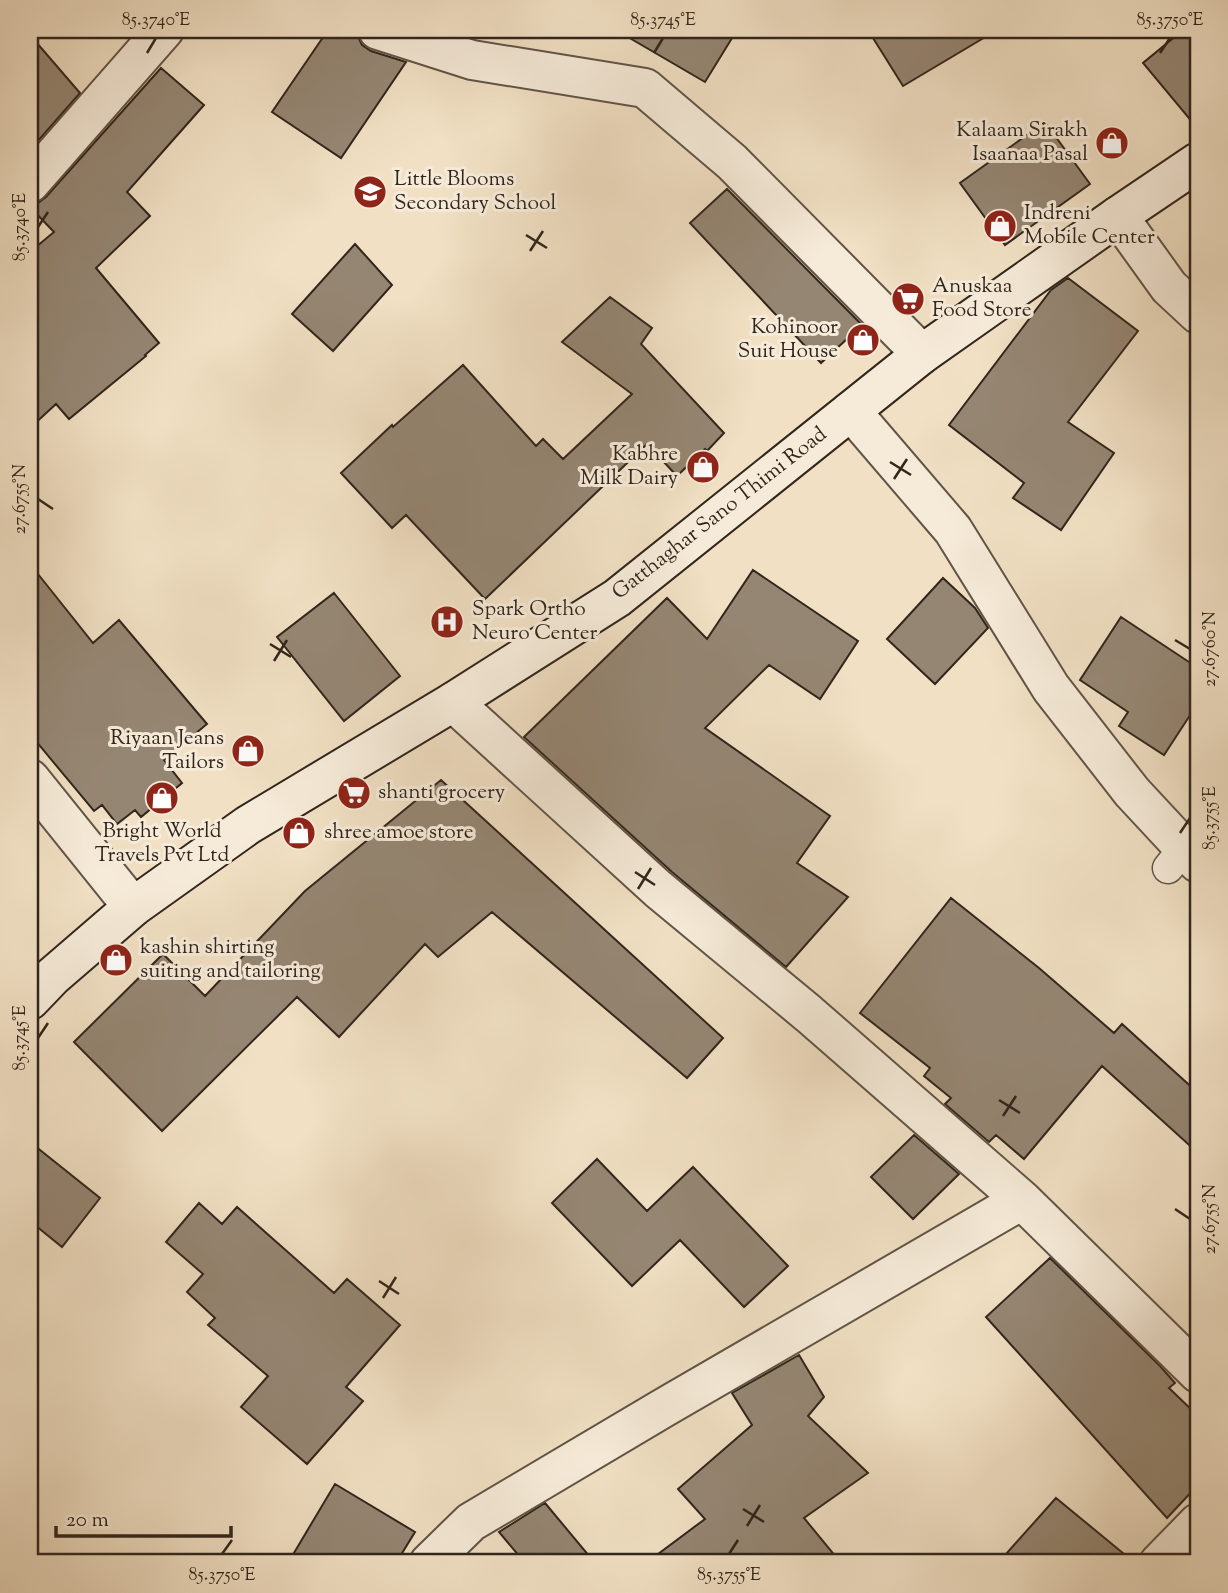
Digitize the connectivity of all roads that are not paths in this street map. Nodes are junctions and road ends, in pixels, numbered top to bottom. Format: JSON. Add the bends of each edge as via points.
{"nodes":[{"id":1,"x":164,"y":30,"type":"edge"},
{"id":2,"x":378,"y":30,"type":"edge"},
{"id":3,"x":1198,"y":162,"type":"edge"},
{"id":4,"x":30,"y":183,"type":"edge"},
{"id":5,"x":1118,"y":216,"type":"junction"},
{"id":6,"x":1198,"y":314,"type":"edge"},
{"id":7,"x":922,"y":354,"type":"junction"},
{"id":8,"x":851,"y":411,"type":"junction"},
{"id":9,"x":453,"y":702,"type":"junction"},
{"id":10,"x":30,"y":779,"type":"edge"},
{"id":11,"x":1183,"y":860,"type":"edge"},
{"id":12,"x":133,"y":907,"type":"junction"},
{"id":13,"x":30,"y":1000,"type":"edge"},
{"id":14,"x":1021,"y":1200,"type":"junction"},
{"id":15,"x":1198,"y":1373,"type":"edge"},
{"id":16,"x":1198,"y":1523,"type":"edge"},
{"id":17,"x":429,"y":1563,"type":"edge"},
{"id":18,"x":1159,"y":1563,"type":"edge"}],
"edges":[{"from":1,"to":4,"type":"street"},
{"from":2,"to":7,"type":"street","via":[[472,60],[645,88],[732,162]]},
{"from":3,"to":5,"type":"street","name":"Gatthaghar Sano Thimi Road"},
{"from":5,"to":6,"type":"street","via":[[1169,287]]},
{"from":5,"to":7,"type":"street","name":"Gatthaghar Sano Thimi Road"},
{"from":7,"to":8,"type":"street","name":"Gatthaghar Sano Thimi Road"},
{"from":8,"to":9,"type":"street","name":"Gatthaghar Sano Thimi Road","via":[[617,598]]},
{"from":8,"to":11,"type":"street","via":[[953,530],[1052,688]]},
{"from":9,"to":12,"type":"street","name":"Gatthaghar Sano Thimi Road","via":[[248,825]]},
{"from":9,"to":14,"type":"street","via":[[658,889]]},
{"from":10,"to":12,"type":"street"},
{"from":12,"to":13,"type":"street","name":"Gatthaghar Sano Thimi Road"},
{"from":14,"to":15,"type":"street"},
{"from":14,"to":17,"type":"street","via":[[471,1522]]},
{"from":16,"to":18,"type":"street"}]}
